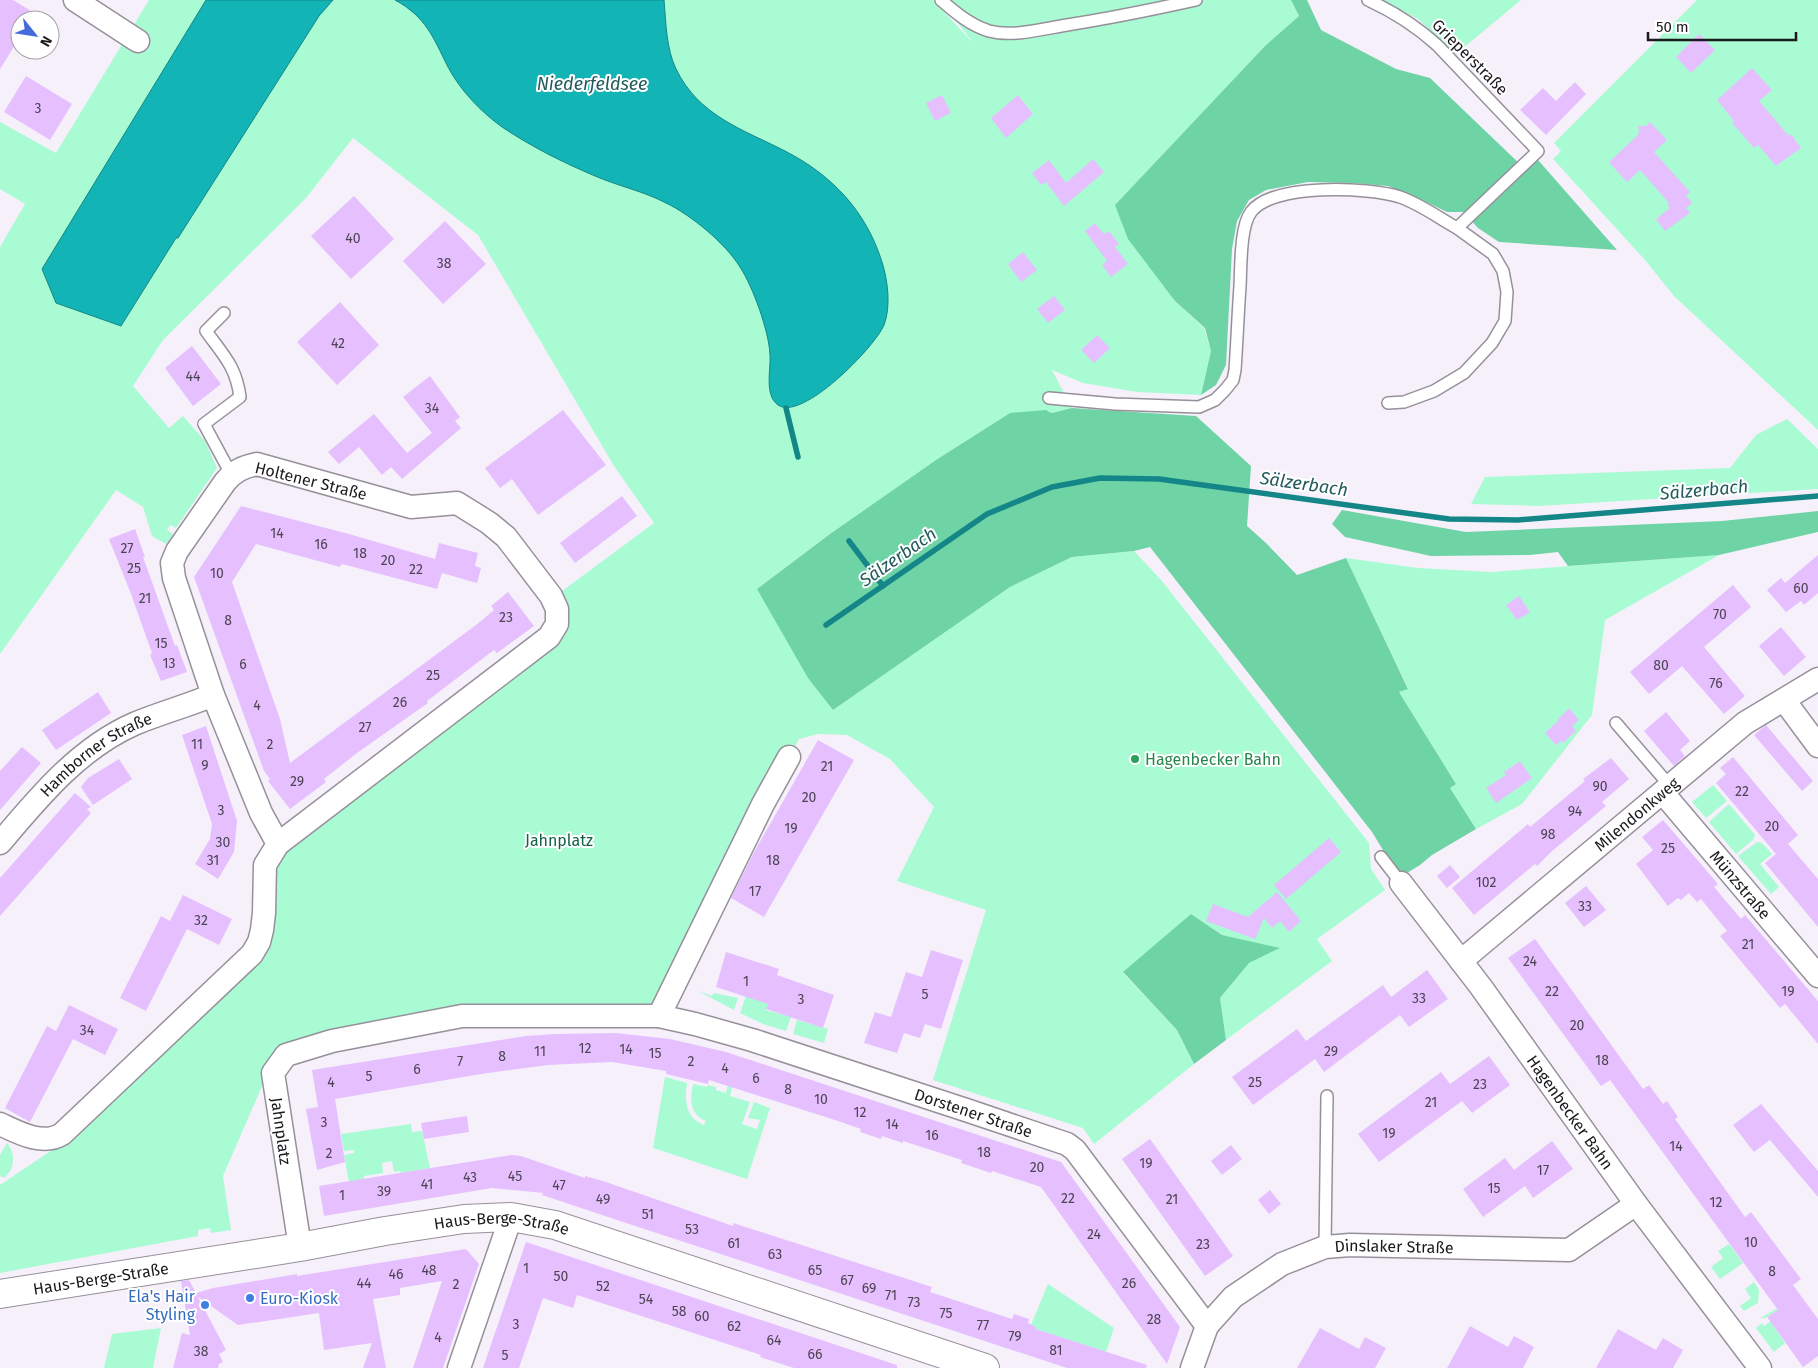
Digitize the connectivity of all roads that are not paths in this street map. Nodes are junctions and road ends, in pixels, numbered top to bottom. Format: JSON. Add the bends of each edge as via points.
{"nodes":[{"id":1,"x":74,"y":0,"type":"edge"},
{"id":2,"x":941,"y":0,"type":"edge"},
{"id":3,"x":1196,"y":0,"type":"edge"},
{"id":4,"x":1368,"y":0,"type":"edge"},
{"id":5,"x":138,"y":41,"type":"dead end"},
{"id":6,"x":1457,"y":228,"type":"junction"},
{"id":7,"x":224,"y":313,"type":"dead end"},
{"id":8,"x":1048,"y":398,"type":"dead end"},
{"id":9,"x":1388,"y":403,"type":"dead end"},
{"id":10,"x":231,"y":474,"type":"junction"},
{"id":11,"x":1818,"y":679,"type":"edge"},
{"id":12,"x":213,"y":695,"type":"junction"},
{"id":13,"x":1784,"y":700,"type":"junction"},
{"id":14,"x":1616,"y":723,"type":"dead end"},
{"id":15,"x":1818,"y":746,"type":"edge"},
{"id":16,"x":789,"y":757,"type":"dead end"},
{"id":17,"x":1667,"y":790,"type":"junction"},
{"id":18,"x":0,"y":843,"type":"edge"},
{"id":19,"x":278,"y":844,"type":"junction"},
{"id":20,"x":1381,"y":857,"type":"dead end"},
{"id":21,"x":1401,"y":883,"type":"joint"},
{"id":22,"x":1461,"y":961,"type":"junction"},
{"id":23,"x":1818,"y":976,"type":"edge"},
{"id":24,"x":659,"y":1016,"type":"junction"},
{"id":25,"x":1327,"y":1096,"type":"dead end"},
{"id":26,"x":0,"y":1124,"type":"edge"},
{"id":27,"x":1636,"y":1204,"type":"junction"},
{"id":28,"x":511,"y":1217,"type":"junction"},
{"id":29,"x":300,"y":1247,"type":"junction"},
{"id":30,"x":1325,"y":1248,"type":"junction"},
{"id":31,"x":0,"y":1294,"type":"edge"},
{"id":32,"x":1207,"y":1326,"type":"junction"},
{"id":33,"x":947,"y":1362,"type":"edge"},
{"id":34,"x":459,"y":1368,"type":"edge"},
{"id":35,"x":985,"y":1368,"type":"edge"},
{"id":36,"x":1192,"y":1368,"type":"edge"},
{"id":37,"x":1760,"y":1368,"type":"edge"}],
"edges":[{"from":1,"to":5,"type":"street"},
{"from":2,"to":3,"type":"lane","via":[[962,19],[1000,33],[1091,21]]},
{"from":4,"to":6,"type":"lane","name":"Grieperstraße","via":[[1420,29],[1538,151]]},
{"from":6,"to":8,"type":"lane","via":[[1401,198],[1374,192],[1320,190],[1282,194],[1262,201],[1250,212],[1243,234],[1233,380],[1215,400],[1199,407]]},
{"from":6,"to":9,"type":"lane","via":[[1493,254],[1503,271],[1507,292],[1505,321],[1492,343],[1464,373],[1434,391],[1404,402]]},
{"from":7,"to":10,"type":"lane","via":[[206,331],[232,366],[240,397],[204,424]]},
{"from":10,"to":12,"type":"street","name":"Holtener Straße","via":[[172,563],[174,578]]},
{"from":10,"to":19,"type":"street","name":"Holtener Straße","via":[[257,464],[411,507],[457,503],[506,537],[558,609],[557,624],[549,637]]},
{"from":11,"to":13,"type":"street","name":"Milendonkweg"},
{"from":12,"to":18,"type":"street","name":"Hamborner Straße","via":[[133,724],[102,742],[58,778]]},
{"from":12,"to":19,"type":"street","name":"Holtener Straße","via":[[261,814]]},
{"from":13,"to":15,"type":"street"},
{"from":13,"to":17,"type":"street","name":"Milendonkweg","via":[[1746,723]]},
{"from":14,"to":17,"type":"lane"},
{"from":16,"to":24,"type":"street"},
{"from":17,"to":22,"type":"street","name":"Milendonkweg"},
{"from":17,"to":23,"type":"street","name":"Münzstraße"},
{"from":19,"to":26,"type":"street","via":[[265,865],[262,930],[252,954],[62,1134],[54,1139],[44,1139]]},
{"from":20,"to":21,"type":"lane","name":"Hagenbecker Bahn"},
{"from":21,"to":22,"type":"street","name":"Hagenbecker Bahn"},
{"from":22,"to":27,"type":"street","name":"Hagenbecker Bahn"},
{"from":24,"to":29,"type":"street","name":"Jahnplatz","via":[[462,1016],[332,1041],[286,1055],[273,1073]]},
{"from":24,"to":32,"type":"street","name":"Dorstener Straße","via":[[752,1040],[1067,1144],[1075,1150]]},
{"from":25,"to":30,"type":"lane"},
{"from":27,"to":30,"type":"street","name":"Dinslaker Straße","via":[[1569,1250]]},
{"from":27,"to":37,"type":"street","name":"Hagenbecker Bahn"},
{"from":28,"to":29,"type":"main road","name":"Haus-Berge-Straße","via":[[464,1219]]},
{"from":28,"to":33,"type":"main road","name":"Haus-Berge-Straße","via":[[562,1228]]},
{"from":28,"to":34,"type":"street"},
{"from":29,"to":31,"type":"main road","name":"Haus-Berge-Straße"},
{"from":30,"to":32,"type":"street","name":"Dinslaker Straße","via":[[1282,1264],[1233,1297]]},
{"from":32,"to":36,"type":"street","name":"Dinslaker Straße"},
{"from":33,"to":35,"type":"main road","name":"Haus-Berge-Straße"}]}
